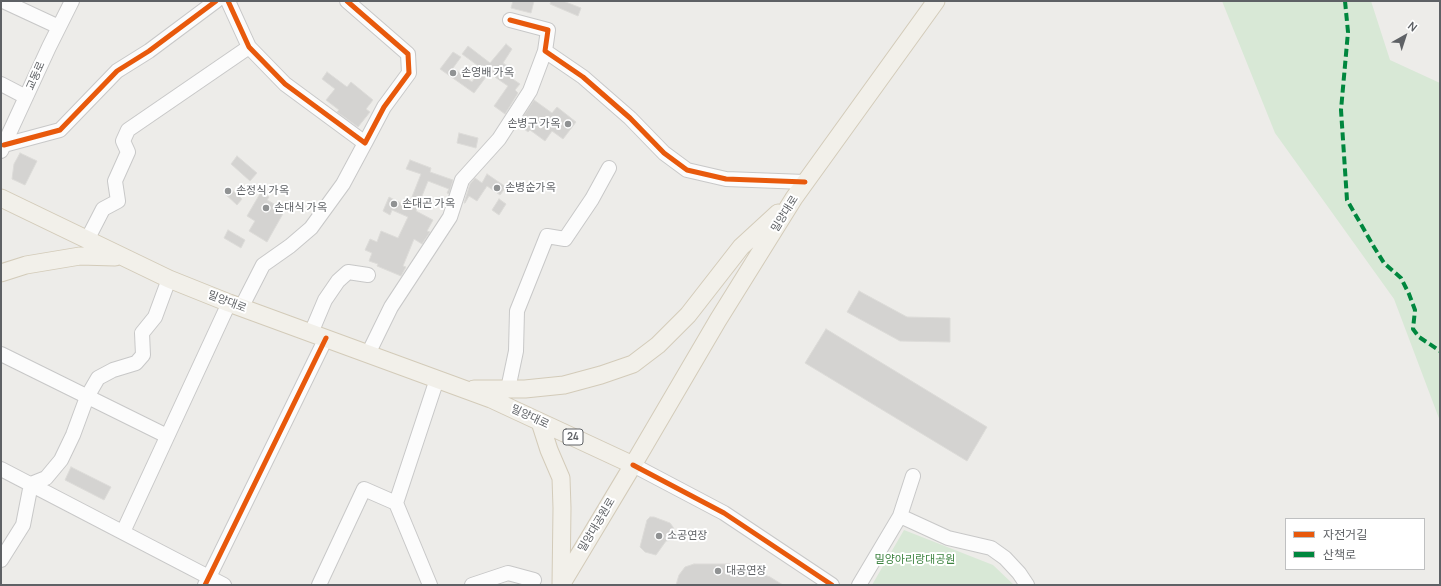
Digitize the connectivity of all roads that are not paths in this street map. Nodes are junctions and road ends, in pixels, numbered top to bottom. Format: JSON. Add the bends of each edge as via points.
{"nodes":[{"id":1,"x":3,"y":1,"type":"edge"},
{"id":2,"x":72,"y":1,"type":"edge"},
{"id":3,"x":216,"y":1,"type":"edge"},
{"id":4,"x":228,"y":1,"type":"edge"},
{"id":5,"x":347,"y":1,"type":"edge"},
{"id":6,"x":936,"y":1,"type":"edge"},
{"id":7,"x":510,"y":20,"type":"dead end"},
{"id":8,"x":59,"y":27,"type":"junction"},
{"id":9,"x":249,"y":47,"type":"junction"},
{"id":10,"x":545,"y":51,"type":"junction"},
{"id":11,"x":1,"y":84,"type":"edge"},
{"id":12,"x":26,"y":97,"type":"junction"},
{"id":13,"x":365,"y":143,"type":"junction"},
{"id":14,"x":2,"y":148,"type":"edge"},
{"id":15,"x":609,"y":168,"type":"dead end"},
{"id":16,"x":805,"y":182,"type":"junction"},
{"id":17,"x":1,"y":198,"type":"edge"},
{"id":18,"x":794,"y":198,"type":"junction"},
{"id":19,"x":87,"y":240,"type":"junction"},
{"id":20,"x":124,"y":258,"type":"junction"},
{"id":21,"x":1,"y":273,"type":"edge"},
{"id":22,"x":368,"y":275,"type":"dead end"},
{"id":23,"x":169,"y":279,"type":"junction"},
{"id":24,"x":235,"y":306,"type":"junction"},
{"id":25,"x":318,"y":335,"type":"junction"},
{"id":26,"x":1,"y":354,"type":"edge"},
{"id":27,"x":368,"y":354,"type":"junction"},
{"id":28,"x":437,"y":379,"type":"junction"},
{"id":29,"x":463,"y":389,"type":"junction"},
{"id":30,"x":508,"y":389,"type":"junction"},
{"id":31,"x":87,"y":397,"type":"junction"},
{"id":32,"x":540,"y":422,"type":"junction"},
{"id":33,"x":167,"y":436,"type":"junction"},
{"id":34,"x":633,"y":465,"type":"junction"},
{"id":35,"x":1,"y":468,"type":"edge"},
{"id":36,"x":913,"y":476,"type":"dead end"},
{"id":37,"x":31,"y":484,"type":"junction"},
{"id":38,"x":396,"y":503,"type":"junction"},
{"id":39,"x":900,"y":516,"type":"junction"},
{"id":40,"x":122,"y":532,"type":"junction"},
{"id":41,"x":1,"y":560,"type":"edge"},
{"id":42,"x":534,"y":580,"type":"dead end"},
{"id":43,"x":207,"y":581,"type":"edge"},
{"id":44,"x":224,"y":585,"type":"edge"},
{"id":45,"x":319,"y":585,"type":"edge"},
{"id":46,"x":430,"y":585,"type":"edge"},
{"id":47,"x":472,"y":585,"type":"edge"},
{"id":48,"x":561,"y":585,"type":"edge"},
{"id":49,"x":832,"y":585,"type":"edge"},
{"id":50,"x":859,"y":585,"type":"edge"},
{"id":51,"x":1027,"y":585,"type":"edge"}],
"edges":[{"from":1,"to":8,"type":"street"},
{"from":2,"to":8,"type":"street","name":"교동로"},
{"from":3,"to":14,"type":"street","via":[[149,51],[117,71],[60,130]]},
{"from":4,"to":9,"type":"street"},
{"from":5,"to":13,"type":"street","via":[[408,54],[409,73],[384,107]]},
{"from":6,"to":16,"type":"main road","name":"밀양대로"},
{"from":7,"to":10,"type":"street","via":[[548,30]]},
{"from":8,"to":12,"type":"street","name":"교동로"},
{"from":9,"to":13,"type":"street","via":[[285,84]]},
{"from":9,"to":19,"type":"street","via":[[128,130],[123,141],[128,152],[115,181],[118,201],[103,209]]},
{"from":10,"to":16,"type":"street","via":[[583,77],[630,118],[664,153],[687,170],[726,179]]},
{"from":10,"to":27,"type":"street","via":[[530,91],[499,139],[462,180],[450,217],[392,307]]},
{"from":11,"to":12,"type":"street"},
{"from":12,"to":14,"type":"street","name":"교동로"},
{"from":13,"to":24,"type":"street","via":[[343,184],[311,228],[263,265]]},
{"from":15,"to":30,"type":"street","via":[[565,239],[547,236],[517,311],[516,352]]},
{"from":16,"to":18,"type":"main road","name":"밀양대로"},
{"from":17,"to":19,"type":"main road","name":"밀양대로","number":"24"},
{"from":18,"to":30,"type":"main road","via":[[741,247],[688,316],[658,345],[633,364],[564,385]]},
{"from":18,"to":34,"type":"main road","name":"밀양대로","via":[[718,320]]},
{"from":19,"to":20,"type":"main road","name":"밀양대로","number":"24"},
{"from":20,"to":21,"type":"main road","via":[[80,256],[26,265]]},
{"from":20,"to":23,"type":"main road","name":"밀양대로","number":"24"},
{"from":22,"to":25,"type":"street","via":[[348,272],[338,281],[325,300]]},
{"from":23,"to":24,"type":"main road","name":"밀양대로","number":"24"},
{"from":23,"to":31,"type":"street","via":[[155,316],[142,333],[143,355],[136,363],[98,378]]},
{"from":24,"to":25,"type":"main road","name":"밀양대로","number":"24"},
{"from":24,"to":33,"type":"street"},
{"from":25,"to":27,"type":"main road","name":"밀양대로","number":"24"},
{"from":25,"to":43,"type":"street"},
{"from":26,"to":31,"type":"street"},
{"from":27,"to":28,"type":"main road","name":"밀양대로","number":"24"},
{"from":28,"to":29,"type":"main road","name":"밀양대로","number":"24"},
{"from":28,"to":38,"type":"street"},
{"from":29,"to":30,"type":"main road"},
{"from":29,"to":32,"type":"main road","name":"밀양대로","number":"24"},
{"from":31,"to":33,"type":"street"},
{"from":31,"to":37,"type":"street","via":[[61,460],[46,478]]},
{"from":32,"to":34,"type":"main road","name":"밀양대로","number":"24"},
{"from":32,"to":48,"type":"main road","via":[[561,478]]},
{"from":33,"to":40,"type":"street"},
{"from":34,"to":48,"type":"main road","name":"밀양대공원로"},
{"from":34,"to":49,"type":"street","via":[[724,514]]},
{"from":35,"to":37,"type":"street"},
{"from":36,"to":39,"type":"street"},
{"from":37,"to":40,"type":"street"},
{"from":37,"to":41,"type":"street","via":[[23,525]]},
{"from":38,"to":45,"type":"street","via":[[364,489]]},
{"from":38,"to":46,"type":"street"},
{"from":39,"to":50,"type":"street"},
{"from":39,"to":51,"type":"street","via":[[948,538],[990,548],[1005,558]]},
{"from":40,"to":43,"type":"street"},
{"from":42,"to":47,"type":"street","via":[[508,573]]},
{"from":43,"to":44,"type":"street"}]}
